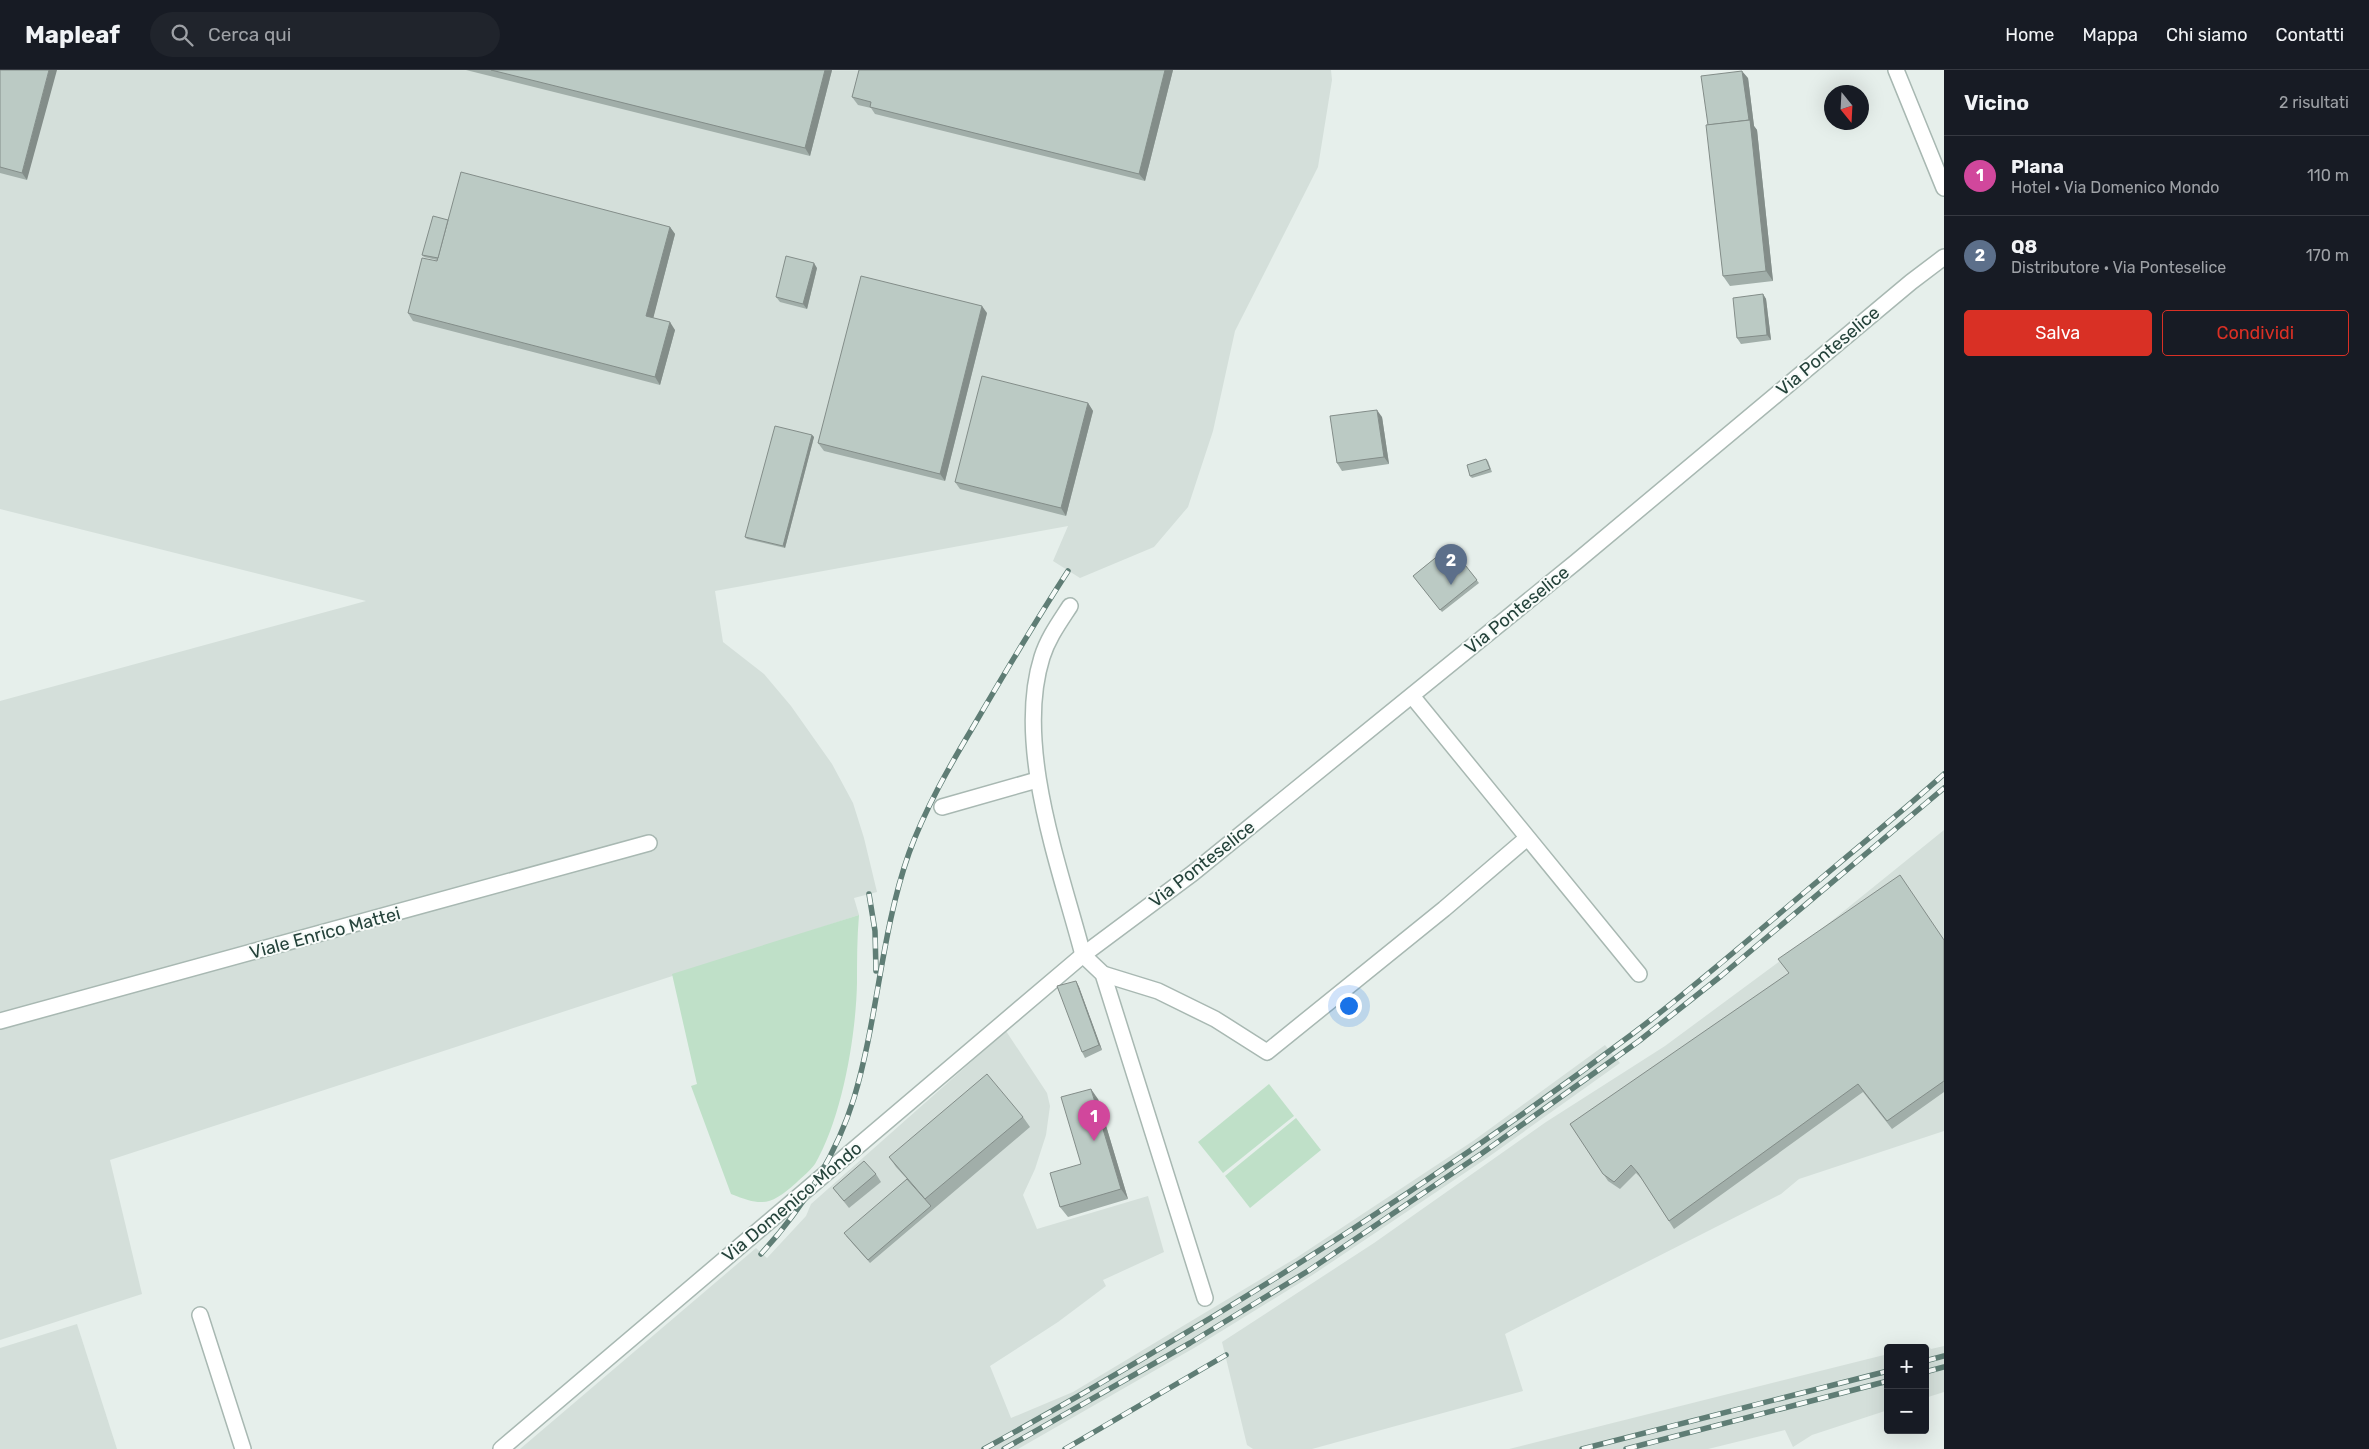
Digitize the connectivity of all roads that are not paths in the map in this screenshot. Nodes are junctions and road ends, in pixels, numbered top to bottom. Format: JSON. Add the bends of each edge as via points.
{"nodes":[{"id":1,"x":1896,"y":70,"type":"edge"},
{"id":2,"x":1944,"y":188,"type":"edge"},
{"id":3,"x":1944,"y":257,"type":"edge"},
{"id":4,"x":1070,"y":606,"type":"dead end"},
{"id":5,"x":1412,"y":696,"type":"junction"},
{"id":6,"x":1037,"y":780,"type":"junction"},
{"id":7,"x":942,"y":807,"type":"dead end"},
{"id":8,"x":1527,"y":838,"type":"junction"},
{"id":9,"x":649,"y":843,"type":"dead end"},
{"id":10,"x":1084,"y":955,"type":"junction"},
{"id":11,"x":1103,"y":974,"type":"junction"},
{"id":12,"x":1638,"y":974,"type":"dead end"},
{"id":13,"x":0,"y":1021,"type":"edge"},
{"id":14,"x":1205,"y":1298,"type":"dead end"},
{"id":15,"x":200,"y":1315,"type":"dead end"},
{"id":16,"x":243,"y":1449,"type":"edge"},
{"id":17,"x":500,"y":1449,"type":"edge"}],
"edges":[{"from":1,"to":2,"type":"street"},
{"from":3,"to":5,"type":"street","name":"Via Ponteselice"},
{"from":4,"to":6,"type":"street","via":[[1050,636],[1035,684]]},
{"from":5,"to":8,"type":"street"},
{"from":5,"to":10,"type":"street","name":"Via Ponteselice","via":[[1193,873]]},
{"from":6,"to":7,"type":"street"},
{"from":6,"to":10,"type":"street"},
{"from":8,"to":11,"type":"street","via":[[1267,1052],[1215,1019],[1166,995]]},
{"from":8,"to":12,"type":"street"},
{"from":9,"to":13,"type":"street","name":"Viale Enrico Mattei"},
{"from":10,"to":11,"type":"street"},
{"from":10,"to":17,"type":"street","name":"Via Domenico Mondo"},
{"from":11,"to":14,"type":"street"},
{"from":15,"to":16,"type":"street"}]}
